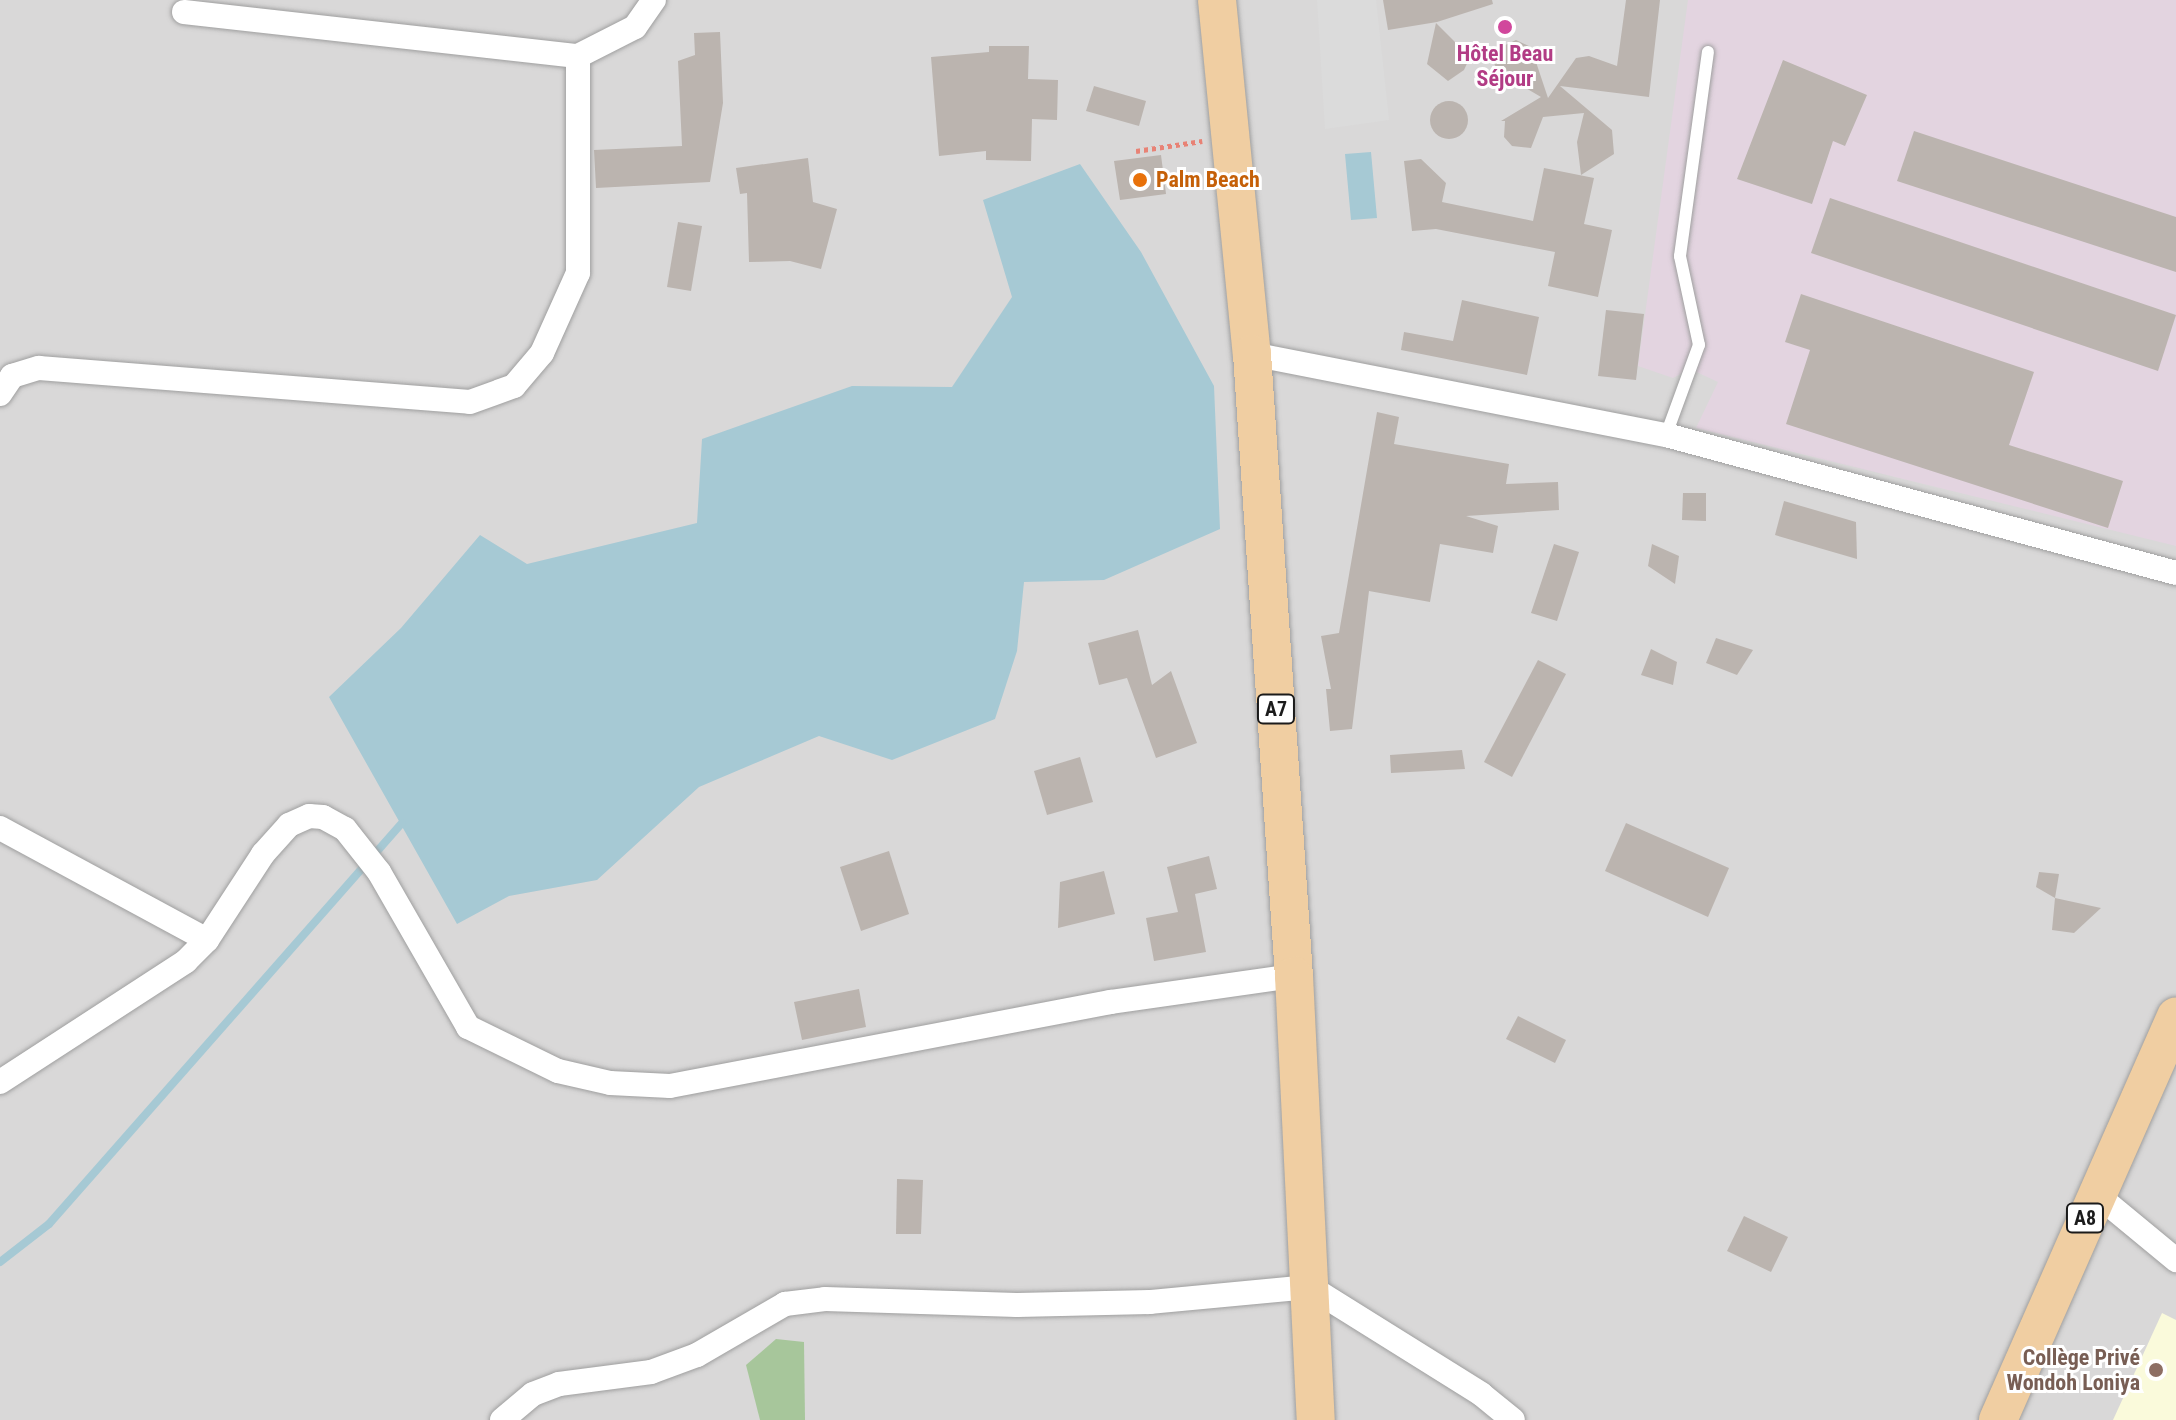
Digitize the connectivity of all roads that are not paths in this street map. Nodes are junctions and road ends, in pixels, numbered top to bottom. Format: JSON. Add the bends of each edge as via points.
{"nodes":[{"id":1,"x":654,"y":0,"type":"edge"},
{"id":2,"x":1217,"y":0,"type":"edge"},
{"id":3,"x":184,"y":12,"type":"dead end"},
{"id":4,"x":1708,"y":52,"type":"dead end"},
{"id":5,"x":578,"y":56,"type":"junction"},
{"id":6,"x":1252,"y":354,"type":"junction"},
{"id":7,"x":0,"y":394,"type":"edge"},
{"id":8,"x":1666,"y":435,"type":"junction"},
{"id":9,"x":2176,"y":573,"type":"edge"},
{"id":10,"x":0,"y":828,"type":"edge"},
{"id":11,"x":207,"y":940,"type":"junction"},
{"id":12,"x":1294,"y":976,"type":"junction"},
{"id":13,"x":2176,"y":1017,"type":"edge"},
{"id":14,"x":0,"y":1082,"type":"edge"},
{"id":15,"x":2096,"y":1194,"type":"junction"},
{"id":16,"x":2176,"y":1260,"type":"edge"},
{"id":17,"x":1310,"y":1287,"type":"junction"},
{"id":18,"x":502,"y":1420,"type":"edge"},
{"id":19,"x":1316,"y":1420,"type":"edge"},
{"id":20,"x":1513,"y":1420,"type":"edge"},
{"id":21,"x":1998,"y":1420,"type":"edge"}],
"edges":[{"from":1,"to":5,"type":"street","via":[[635,27]]},
{"from":2,"to":6,"type":"main road","number":"A7"},
{"from":3,"to":5,"type":"street"},
{"from":4,"to":8,"type":"lane","via":[[1680,256],[1699,345]]},
{"from":5,"to":7,"type":"street","via":[[578,273],[542,353],[514,386],[470,402],[39,368],[12,376]]},
{"from":6,"to":8,"type":"street"},
{"from":6,"to":12,"type":"main road","number":"A7"},
{"from":8,"to":9,"type":"street"},
{"from":10,"to":11,"type":"street"},
{"from":11,"to":12,"type":"street","via":[[263,854],[289,825],[323,817],[345,829],[379,872],[468,1027],[558,1071],[643,1086],[841,1056],[1111,1002]]},
{"from":11,"to":14,"type":"street","via":[[157,983]]},
{"from":12,"to":17,"type":"main road","number":"A7"},
{"from":13,"to":15,"type":"main road","number":"A8"},
{"from":15,"to":16,"type":"street"},
{"from":15,"to":21,"type":"main road","number":"A8"},
{"from":17,"to":18,"type":"street","via":[[1150,1302],[1017,1305],[825,1299],[785,1304],[697,1355],[651,1372],[559,1384],[533,1394]]},
{"from":17,"to":19,"type":"main road","number":"A7"},
{"from":17,"to":20,"type":"street","via":[[1481,1394]]}]}
